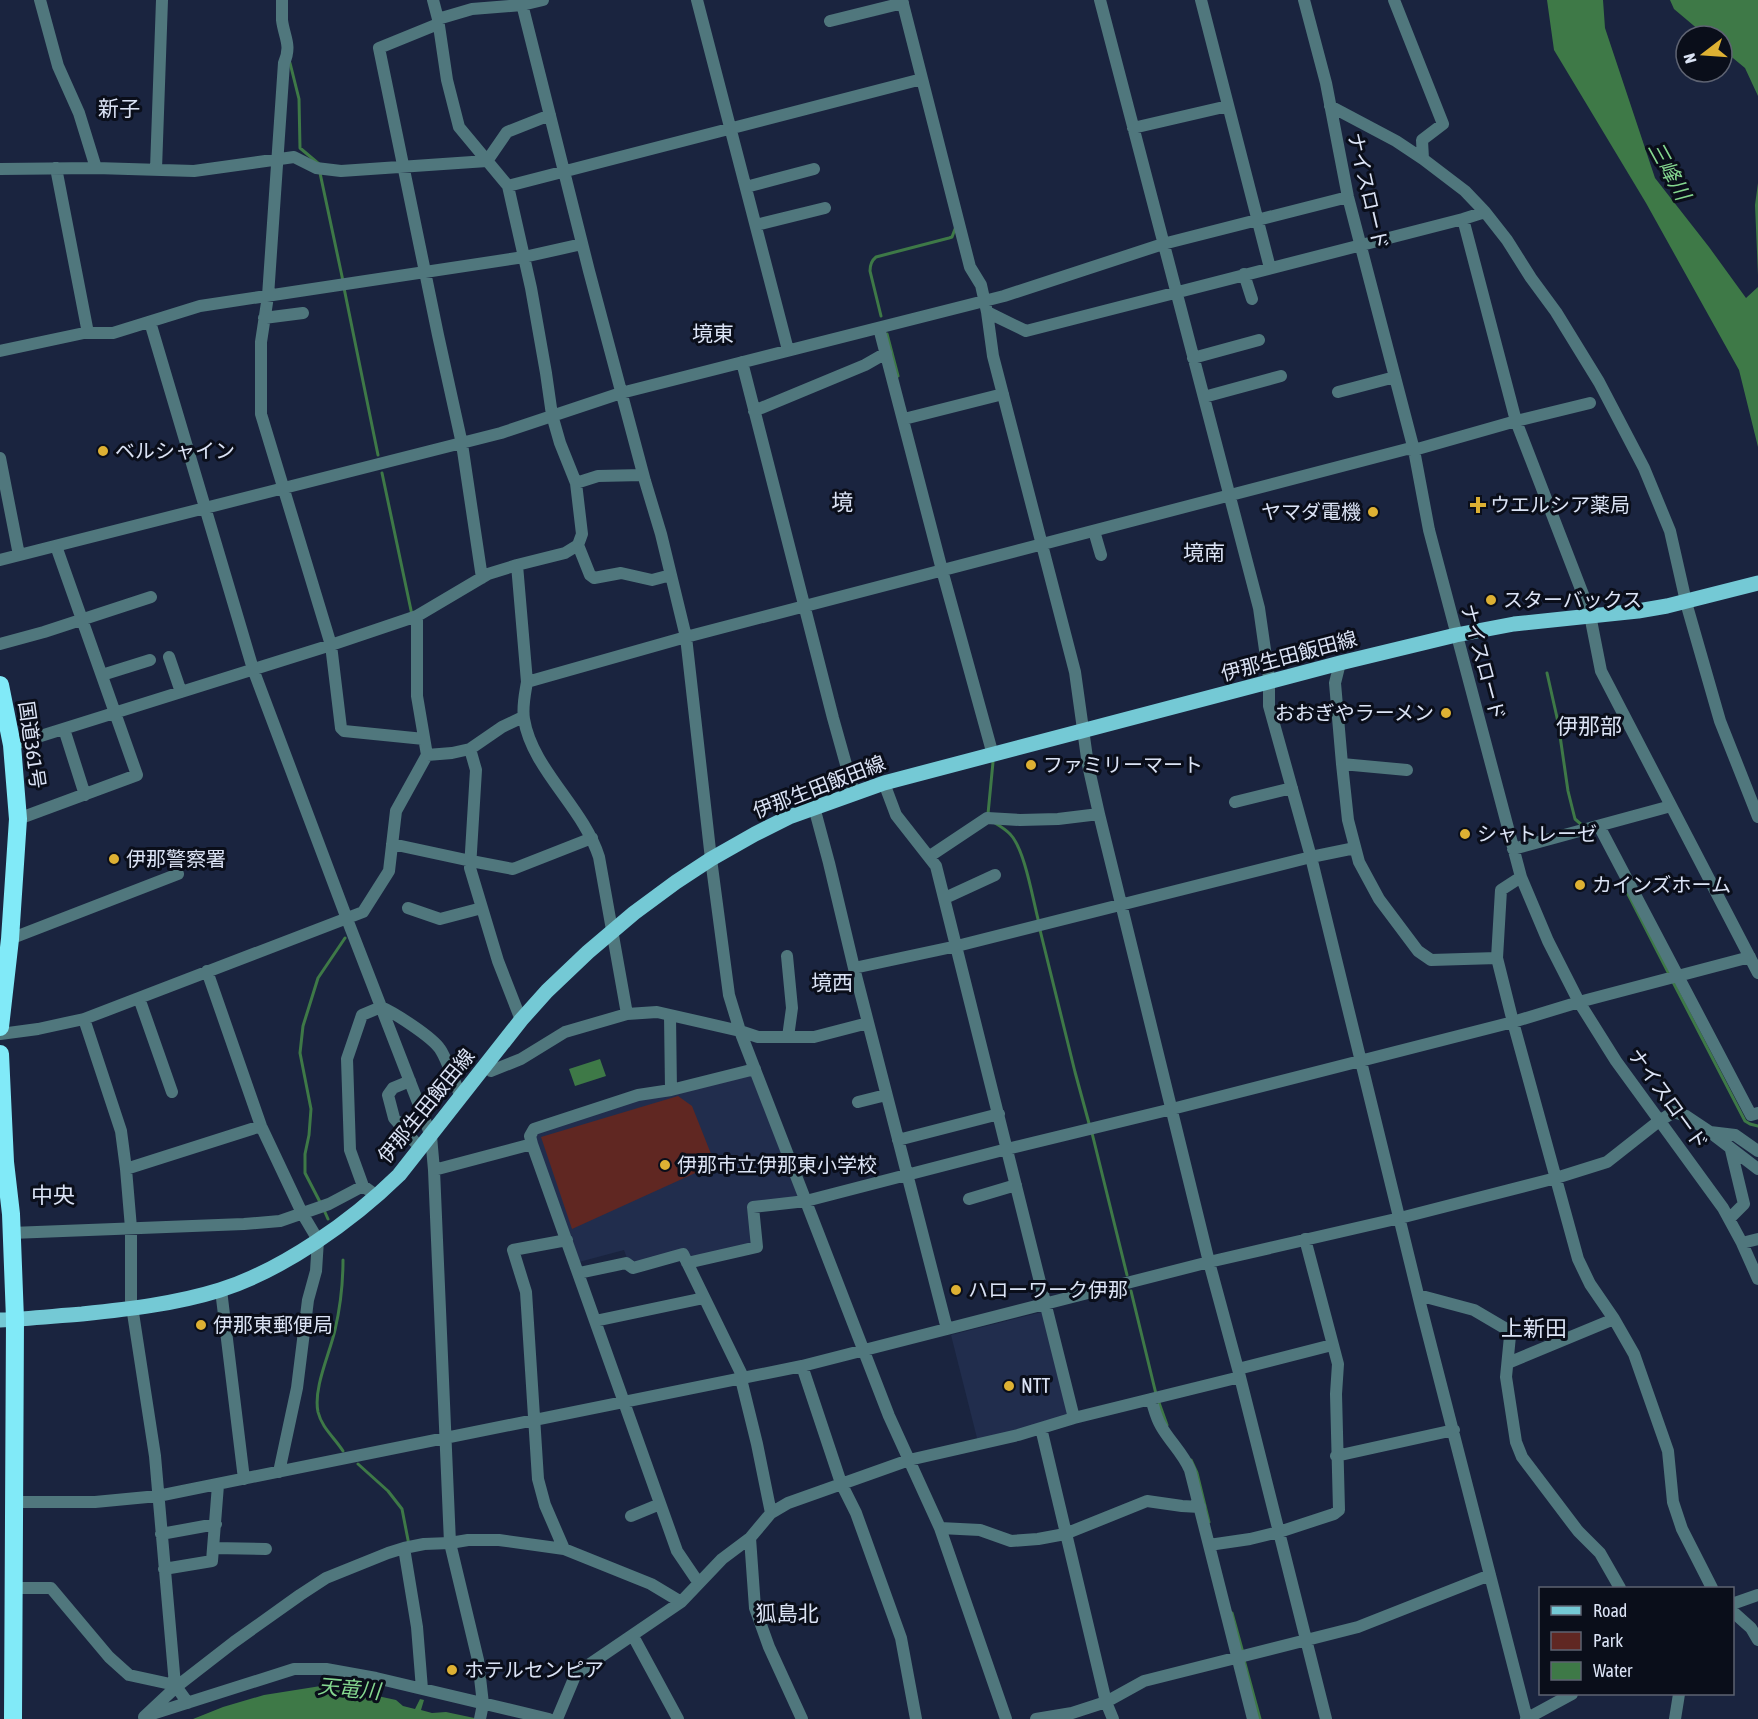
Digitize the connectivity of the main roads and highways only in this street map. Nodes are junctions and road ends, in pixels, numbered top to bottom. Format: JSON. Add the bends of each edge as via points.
{"nodes":[{"id":1,"x":1758,"y":583,"type":"edge"},
{"id":2,"x":0,"y":685,"type":"edge"},
{"id":3,"x":0,"y":1027,"type":"edge"},
{"id":4,"x":0,"y":1054,"type":"edge"},
{"id":5,"x":3,"y":1156,"type":"edge"},
{"id":6,"x":7,"y":1228,"type":"edge"},
{"id":7,"x":8,"y":1320,"type":"edge"},
{"id":8,"x":6,"y":1670,"type":"edge"},
{"id":9,"x":13,"y":1719,"type":"edge"}],
"edges":[{"from":1,"to":7,"type":"main road","name":"伊那生田飯田線","via":[[1638,611],[1514,624],[1456,635],[1340,663],[884,783],[789,817],[676,882],[588,952],[521,1020],[399,1175],[353,1216],[318,1240],[262,1273],[221,1290],[156,1306]]},
{"from":2,"to":3,"type":"highway","name":"国道361号","via":[[12,745],[18,819]]},
{"from":4,"to":5,"type":"highway"},
{"from":5,"to":6,"type":"highway"},
{"from":6,"to":7,"type":"highway"},
{"from":7,"to":8,"type":"highway","via":[[14,1588]]},
{"from":8,"to":9,"type":"highway"}]}
